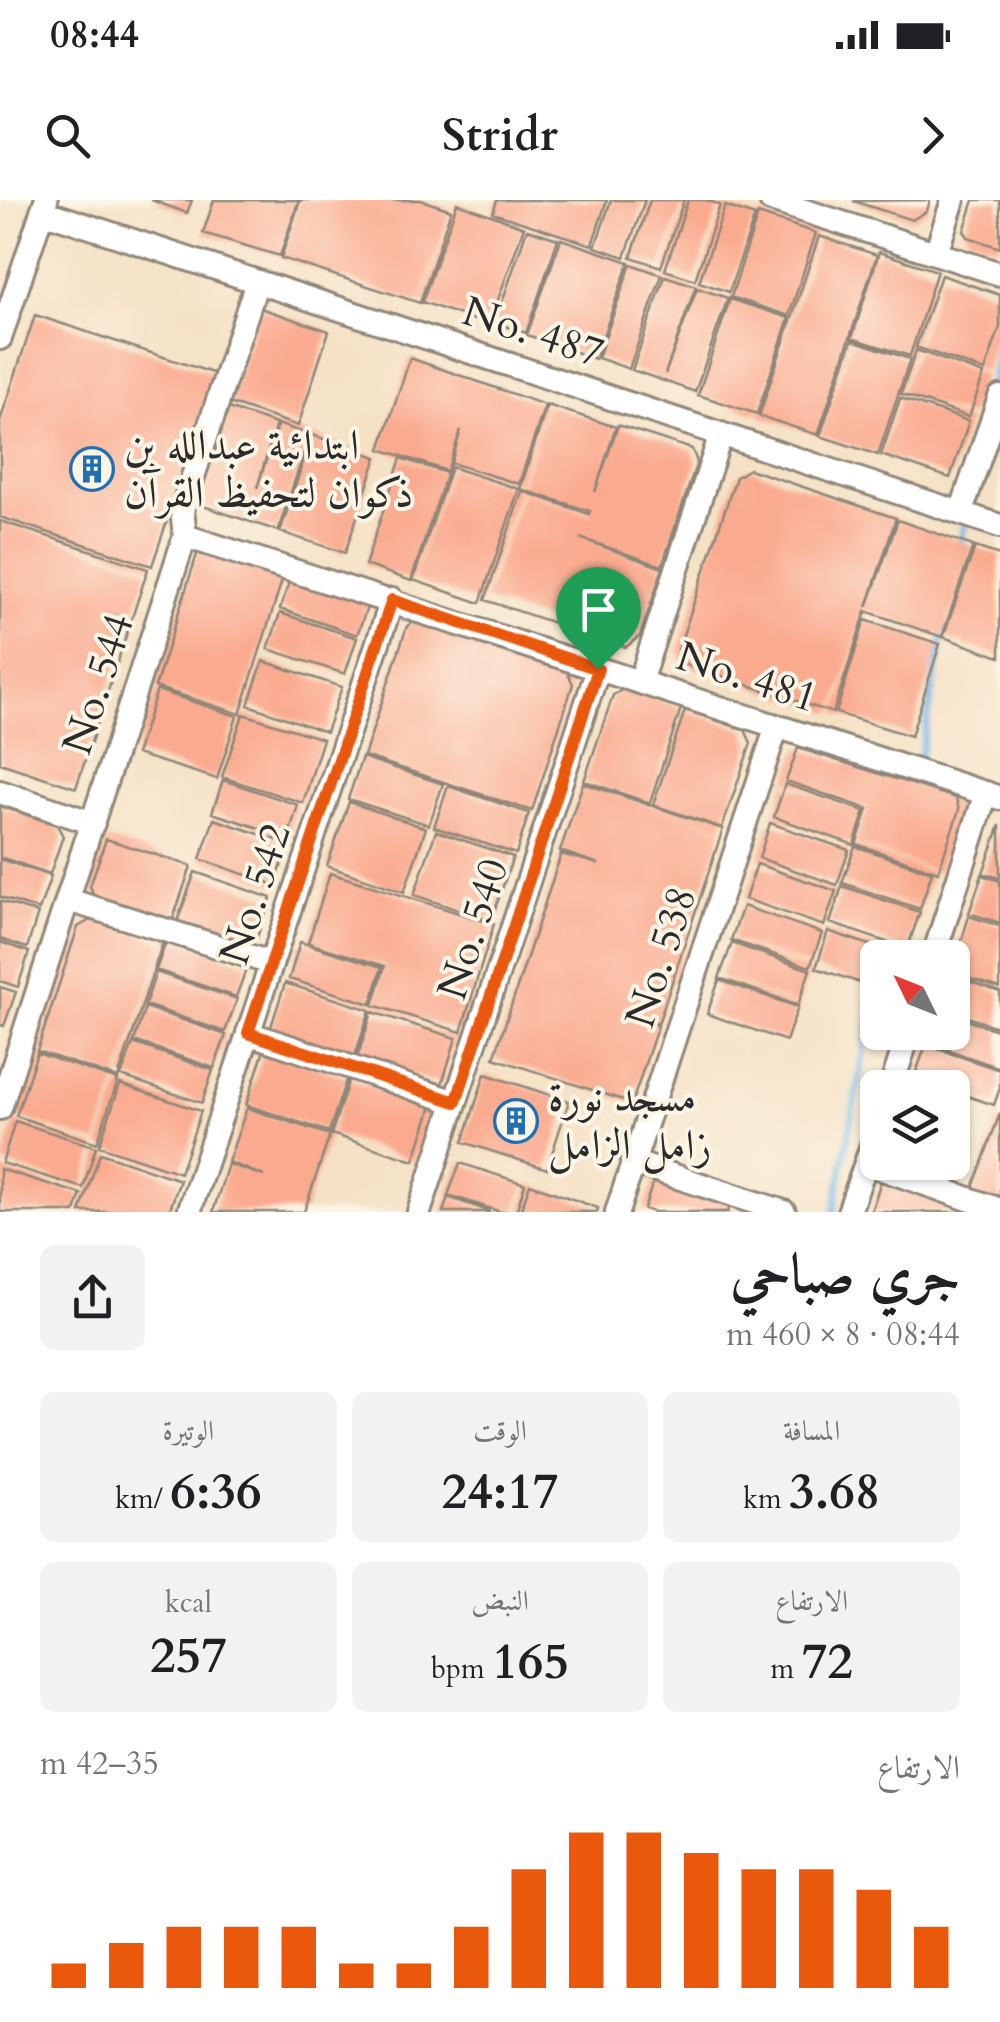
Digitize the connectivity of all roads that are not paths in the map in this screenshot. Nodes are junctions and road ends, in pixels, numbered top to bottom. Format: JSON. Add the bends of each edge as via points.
{"nodes":[{"id":1,"x":770,"y":200,"type":"edge"},
{"id":2,"x":953,"y":200,"type":"edge"},
{"id":3,"x":44,"y":206,"type":"edge"},
{"id":4,"x":936,"y":254,"type":"junction"},
{"id":5,"x":1000,"y":274,"type":"edge"},
{"id":6,"x":257,"y":282,"type":"junction"},
{"id":7,"x":0,"y":338,"type":"edge"},
{"id":8,"x":1000,"y":396,"type":"edge"},
{"id":9,"x":721,"y":434,"type":"junction"},
{"id":10,"x":961,"y":512,"type":"junction"},
{"id":11,"x":1000,"y":526,"type":"edge"},
{"id":12,"x":185,"y":536,"type":"junction"},
{"id":13,"x":392,"y":600,"type":"junction"},
{"id":14,"x":598,"y":669,"type":"junction"},
{"id":15,"x":640,"y":682,"type":"junction"},
{"id":16,"x":777,"y":726,"type":"junction"},
{"id":17,"x":0,"y":792,"type":"edge"},
{"id":18,"x":993,"y":795,"type":"edge"},
{"id":19,"x":94,"y":823,"type":"junction"},
{"id":20,"x":68,"y":900,"type":"junction"},
{"id":21,"x":940,"y":940,"type":"edge"},
{"id":22,"x":272,"y":964,"type":"junction"},
{"id":23,"x":248,"y":1033,"type":"junction"},
{"id":24,"x":456,"y":1102,"type":"junction"},
{"id":25,"x":0,"y":1108,"type":"edge"},
{"id":26,"x":632,"y":1162,"type":"junction"},
{"id":27,"x":860,"y":1179,"type":"edge"},
{"id":28,"x":914,"y":1180,"type":"edge"},
{"id":29,"x":1000,"y":1210,"type":"edge"},
{"id":30,"x":189,"y":1212,"type":"edge"},
{"id":31,"x":419,"y":1212,"type":"edge"},
{"id":32,"x":616,"y":1212,"type":"edge"},
{"id":33,"x":784,"y":1212,"type":"edge"},
{"id":34,"x":848,"y":1212,"type":"edge"}],
"edges":[{"from":1,"to":4,"type":"street"},
{"from":2,"to":4,"type":"street"},
{"from":3,"to":6,"type":"street","name":"No. 487"},
{"from":3,"to":7,"type":"street"},
{"from":4,"to":5,"type":"street"},
{"from":6,"to":9,"type":"street","name":"No. 487"},
{"from":6,"to":12,"type":"street","name":"No. 544","via":[[182,510]]},
{"from":8,"to":10,"type":"street"},
{"from":9,"to":10,"type":"street","name":"No. 487"},
{"from":9,"to":15,"type":"street"},
{"from":10,"to":11,"type":"street","name":"No. 487"},
{"from":12,"to":13,"type":"street","name":"No. 481"},
{"from":12,"to":19,"type":"street","name":"No. 544"},
{"from":13,"to":14,"type":"street","name":"No. 481"},
{"from":13,"to":22,"type":"street","name":"No. 542"},
{"from":14,"to":15,"type":"street","name":"No. 481"},
{"from":14,"to":24,"type":"street","name":"No. 540"},
{"from":15,"to":16,"type":"street","name":"No. 481"},
{"from":16,"to":18,"type":"street","name":"No. 481"},
{"from":16,"to":26,"type":"street","name":"No. 538"},
{"from":17,"to":19,"type":"street"},
{"from":18,"to":21,"type":"street"},
{"from":19,"to":20,"type":"street","name":"No. 544"},
{"from":20,"to":22,"type":"street"},
{"from":20,"to":25,"type":"street","name":"No. 544"},
{"from":22,"to":23,"type":"street","name":"No. 542"},
{"from":23,"to":24,"type":"street"},
{"from":23,"to":30,"type":"street","name":"No. 542"},
{"from":24,"to":31,"type":"street","name":"No. 540"},
{"from":26,"to":32,"type":"street","name":"No. 538"},
{"from":26,"to":33,"type":"street"},
{"from":27,"to":34,"type":"street"},
{"from":28,"to":29,"type":"street"}]}
